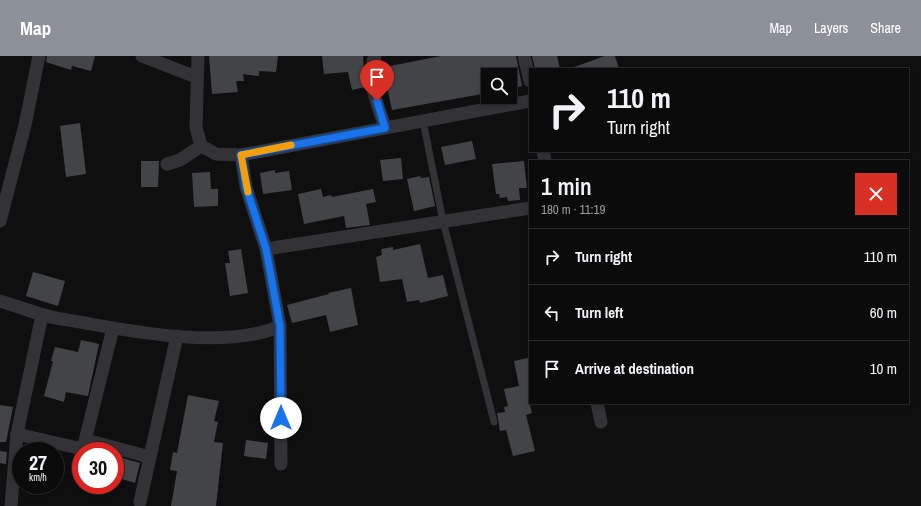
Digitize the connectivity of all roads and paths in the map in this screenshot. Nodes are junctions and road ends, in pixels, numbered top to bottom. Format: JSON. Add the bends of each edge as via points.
{"nodes":[{"id":1,"x":39,"y":56,"type":"edge"},
{"id":2,"x":142,"y":56,"type":"edge"},
{"id":3,"x":198,"y":56,"type":"edge"},
{"id":4,"x":375,"y":56,"type":"edge"},
{"id":5,"x":524,"y":56,"type":"edge"},
{"id":6,"x":196,"y":77,"type":"junction"},
{"id":7,"x":529,"y":77,"type":"edge"},
{"id":8,"x":529,"y":101,"type":"edge"},
{"id":9,"x":423,"y":121,"type":"junction"},
{"id":10,"x":385,"y":128,"type":"junction"},
{"id":11,"x":202,"y":146,"type":"junction"},
{"id":12,"x":241,"y":155,"type":"junction"},
{"id":13,"x":167,"y":164,"type":"dead end"},
{"id":14,"x":529,"y":208,"type":"edge"},
{"id":15,"x":0,"y":220,"type":"edge"},
{"id":16,"x":443,"y":221,"type":"junction"},
{"id":17,"x":266,"y":249,"type":"junction"},
{"id":18,"x":0,"y":301,"type":"edge"},
{"id":19,"x":42,"y":315,"type":"junction"},
{"id":20,"x":280,"y":326,"type":"junction"},
{"id":21,"x":113,"y":328,"type":"junction"},
{"id":22,"x":177,"y":336,"type":"junction"},
{"id":23,"x":597,"y":404,"type":"edge"},
{"id":24,"x":494,"y":422,"type":"dead end"},
{"id":25,"x":601,"y":422,"type":"dead end"},
{"id":26,"x":18,"y":434,"type":"junction"},
{"id":27,"x":86,"y":440,"type":"junction"},
{"id":28,"x":150,"y":457,"type":"junction"},
{"id":29,"x":281,"y":464,"type":"dead end"},
{"id":30,"x":140,"y":502,"type":"dead end"},
{"id":31,"x":11,"y":506,"type":"edge"}],
"edges":[{"from":1,"to":15,"type":"street","via":[[25,125]]},
{"from":2,"to":6,"type":"street"},
{"from":3,"to":6,"type":"street"},
{"from":4,"to":10,"type":"street","via":[[372,64],[372,87]]},
{"from":5,"to":7,"type":"street"},
{"from":6,"to":11,"type":"street","via":[[196,127]]},
{"from":8,"to":9,"type":"street"},
{"from":9,"to":10,"type":"street"},
{"from":9,"to":16,"type":"lane"},
{"from":10,"to":12,"type":"street"},
{"from":11,"to":12,"type":"street","via":[[216,154]]},
{"from":11,"to":13,"type":"street","via":[[180,160]]},
{"from":12,"to":17,"type":"street","via":[[246,187]]},
{"from":14,"to":16,"type":"street"},
{"from":16,"to":17,"type":"street"},
{"from":16,"to":24,"type":"lane"},
{"from":17,"to":20,"type":"street"},
{"from":18,"to":19,"type":"street"},
{"from":19,"to":21,"type":"street"},
{"from":19,"to":26,"type":"street"},
{"from":20,"to":22,"type":"street","via":[[241,337]]},
{"from":20,"to":29,"type":"street"},
{"from":21,"to":22,"type":"street"},
{"from":21,"to":27,"type":"street"},
{"from":22,"to":28,"type":"street"},
{"from":23,"to":25,"type":"street"},
{"from":26,"to":27,"type":"street","via":[[78,448],[84,445]]},
{"from":26,"to":31,"type":"street"},
{"from":27,"to":28,"type":"street"},
{"from":28,"to":30,"type":"street"}]}
